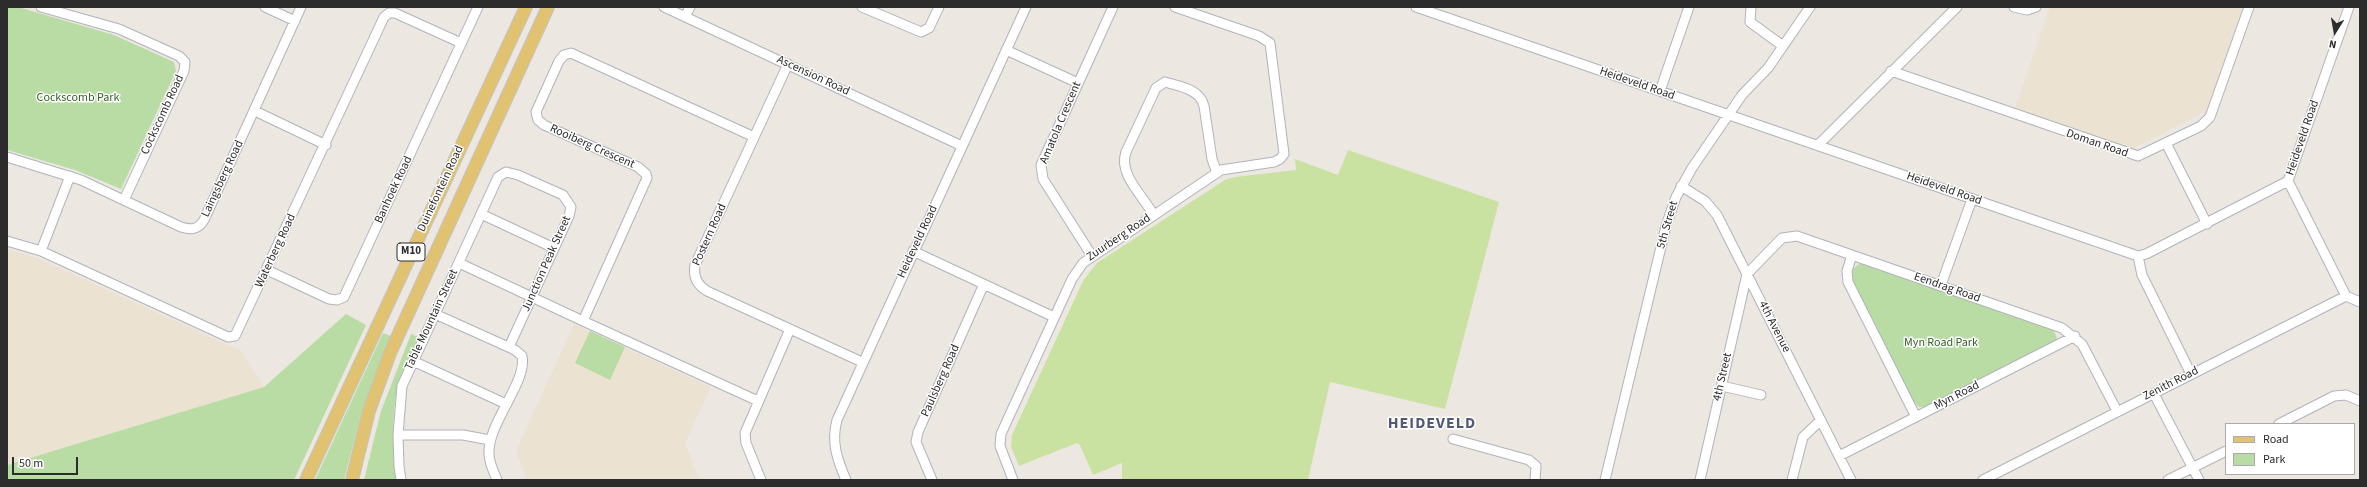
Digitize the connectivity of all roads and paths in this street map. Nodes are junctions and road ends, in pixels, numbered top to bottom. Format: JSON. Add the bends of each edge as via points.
{"nodes":[{"id":1,"x":41,"y":7,"type":"edge"},
{"id":2,"x":265,"y":7,"type":"edge"},
{"id":3,"x":301,"y":7,"type":"edge"},
{"id":4,"x":478,"y":7,"type":"edge"},
{"id":5,"x":526,"y":7,"type":"edge"},
{"id":6,"x":548,"y":7,"type":"edge"},
{"id":7,"x":664,"y":7,"type":"edge"},
{"id":8,"x":690,"y":7,"type":"edge"},
{"id":9,"x":862,"y":7,"type":"edge"},
{"id":10,"x":939,"y":7,"type":"edge"},
{"id":11,"x":1026,"y":7,"type":"edge"},
{"id":12,"x":1113,"y":7,"type":"edge"},
{"id":13,"x":1175,"y":7,"type":"edge"},
{"id":14,"x":1205,"y":7,"type":"edge"},
{"id":15,"x":1416,"y":7,"type":"edge"},
{"id":16,"x":1689,"y":7,"type":"edge"},
{"id":17,"x":1751,"y":7,"type":"edge"},
{"id":18,"x":1810,"y":7,"type":"edge"},
{"id":19,"x":1957,"y":7,"type":"edge"},
{"id":20,"x":2014,"y":7,"type":"edge"},
{"id":21,"x":2036,"y":7,"type":"edge"},
{"id":22,"x":2249,"y":7,"type":"edge"},
{"id":23,"x":2349,"y":7,"type":"edge"},
{"id":24,"x":1202,"y":16,"type":"junction"},
{"id":25,"x":685,"y":17,"type":"junction"},
{"id":26,"x":295,"y":21,"type":"junction"},
{"id":27,"x":461,"y":43,"type":"junction"},
{"id":28,"x":1783,"y":46,"type":"junction"},
{"id":29,"x":1006,"y":50,"type":"junction"},
{"id":30,"x":788,"y":64,"type":"junction"},
{"id":31,"x":1891,"y":71,"type":"junction"},
{"id":32,"x":1078,"y":83,"type":"junction"},
{"id":33,"x":1660,"y":91,"type":"junction"},
{"id":34,"x":255,"y":111,"type":"junction"},
{"id":35,"x":1728,"y":115,"type":"junction"},
{"id":36,"x":754,"y":137,"type":"junction"},
{"id":37,"x":2166,"y":143,"type":"junction"},
{"id":38,"x":326,"y":145,"type":"junction"},
{"id":39,"x":1818,"y":145,"type":"junction"},
{"id":40,"x":962,"y":146,"type":"junction"},
{"id":41,"x":7,"y":157,"type":"edge"},
{"id":42,"x":506,"y":172,"type":"joint"},
{"id":43,"x":1217,"y":173,"type":"junction"},
{"id":44,"x":70,"y":176,"type":"junction"},
{"id":45,"x":2288,"y":181,"type":"junction"},
{"id":46,"x":1681,"y":186,"type":"junction"},
{"id":47,"x":1972,"y":199,"type":"junction"},
{"id":48,"x":124,"y":200,"type":"junction"},
{"id":49,"x":481,"y":214,"type":"junction"},
{"id":50,"x":1153,"y":214,"type":"junction"},
{"id":51,"x":2207,"y":224,"type":"junction"},
{"id":52,"x":7,"y":242,"type":"edge"},
{"id":53,"x":554,"y":248,"type":"junction"},
{"id":54,"x":41,"y":251,"type":"junction"},
{"id":55,"x":913,"y":251,"type":"junction"},
{"id":56,"x":1852,"y":255,"type":"junction"},
{"id":57,"x":1092,"y":256,"type":"junction"},
{"id":58,"x":2138,"y":256,"type":"junction"},
{"id":59,"x":459,"y":263,"type":"junction"},
{"id":60,"x":267,"y":270,"type":"junction"},
{"id":61,"x":1747,"y":274,"type":"junction"},
{"id":62,"x":984,"y":284,"type":"junction"},
{"id":63,"x":1941,"y":286,"type":"junction"},
{"id":64,"x":532,"y":296,"type":"junction"},
{"id":65,"x":2346,"y":296,"type":"junction"},
{"id":66,"x":2360,"y":302,"type":"edge"},
{"id":67,"x":435,"y":314,"type":"junction"},
{"id":68,"x":1054,"y":317,"type":"junction"},
{"id":69,"x":583,"y":321,"type":"junction"},
{"id":70,"x":790,"y":329,"type":"junction"},
{"id":71,"x":2075,"y":336,"type":"junction"},
{"id":72,"x":509,"y":347,"type":"junction"},
{"id":73,"x":412,"y":361,"type":"junction"},
{"id":74,"x":862,"y":362,"type":"junction"},
{"id":75,"x":2191,"y":374,"type":"junction"},
{"id":76,"x":1722,"y":386,"type":"junction"},
{"id":77,"x":2154,"y":394,"type":"junction"},
{"id":78,"x":1761,"y":395,"type":"dead end"},
{"id":79,"x":758,"y":401,"type":"junction"},
{"id":80,"x":2360,"y":401,"type":"edge"},
{"id":81,"x":506,"y":404,"type":"junction"},
{"id":82,"x":2117,"y":411,"type":"junction"},
{"id":83,"x":1916,"y":417,"type":"junction"},
{"id":84,"x":1821,"y":420,"type":"junction"},
{"id":85,"x":2281,"y":423,"type":"edge"},
{"id":86,"x":398,"y":435,"type":"junction"},
{"id":87,"x":1453,"y":439,"type":"dead end"},
{"id":88,"x":490,"y":440,"type":"junction"},
{"id":89,"x":2225,"y":452,"type":"edge"},
{"id":90,"x":1839,"y":456,"type":"junction"},
{"id":91,"x":2192,"y":468,"type":"junction"},
{"id":92,"x":496,"y":479,"type":"edge"},
{"id":93,"x":306,"y":480,"type":"edge"},
{"id":94,"x":352,"y":480,"type":"edge"},
{"id":95,"x":402,"y":480,"type":"edge"},
{"id":96,"x":761,"y":480,"type":"edge"},
{"id":97,"x":846,"y":480,"type":"edge"},
{"id":98,"x":932,"y":480,"type":"edge"},
{"id":99,"x":1013,"y":480,"type":"edge"},
{"id":100,"x":1535,"y":480,"type":"edge"},
{"id":101,"x":1605,"y":480,"type":"edge"},
{"id":102,"x":1700,"y":480,"type":"edge"},
{"id":103,"x":1792,"y":480,"type":"edge"},
{"id":104,"x":1851,"y":480,"type":"edge"},
{"id":105,"x":1983,"y":480,"type":"edge"},
{"id":106,"x":2168,"y":480,"type":"edge"},
{"id":107,"x":2199,"y":480,"type":"edge"}],
"edges":[{"from":1,"to":48,"type":"street","name":"Cockscomb Road","via":[[119,29],[179,56],[185,62],[184,71]]},
{"from":2,"to":26,"type":"street"},
{"from":3,"to":26,"type":"street","name":"Laingsberg Road"},
{"from":4,"to":27,"type":"street","name":"Banhoek Road"},
{"from":5,"to":93,"type":"main road","name":"Duinefontein Road","number":"M10"},
{"from":6,"to":94,"type":"main road","name":"Duinefontein Road","number":"M10","via":[[390,353],[369,411]]},
{"from":7,"to":25,"type":"street","name":"Ascension Road"},
{"from":8,"to":25,"type":"street"},
{"from":9,"to":10,"type":"street","via":[[914,31],[924,32],[931,25]]},
{"from":11,"to":29,"type":"street","name":"Heideveld Road"},
{"from":12,"to":32,"type":"street","name":"Amatola Crescent"},
{"from":13,"to":24,"type":"street"},
{"from":14,"to":24,"type":"street"},
{"from":15,"to":33,"type":"street","name":"Heideveld Road"},
{"from":16,"to":33,"type":"street"},
{"from":17,"to":28,"type":"street","via":[[1750,22]]},
{"from":18,"to":28,"type":"street","name":"5th Street"},
{"from":19,"to":31,"type":"street"},
{"from":20,"to":21,"type":"street","via":[[2027,10]]},
{"from":22,"to":37,"type":"street","name":"Doman Road","via":[[2210,118],[2204,124]]},
{"from":23,"to":45,"type":"street","name":"Heideveld Road"},
{"from":24,"to":43,"type":"street","name":"Zuurberg Road","via":[[1265,38],[1270,43],[1284,147],[1282,157],[1274,162],[1237,166]]},
{"from":25,"to":30,"type":"street","name":"Ascension Road"},
{"from":26,"to":34,"type":"street","name":"Laingsberg Road"},
{"from":27,"to":38,"type":"street","name":"Waterberg Road","via":[[395,13],[386,14]]},
{"from":27,"to":60,"type":"street","name":"Banhoek Road","via":[[344,297],[337,300],[329,299]]},
{"from":28,"to":35,"type":"street","name":"5th Street"},
{"from":29,"to":32,"type":"street"},
{"from":29,"to":40,"type":"street","name":"Heideveld Road"},
{"from":30,"to":36,"type":"street","name":"Postern Road"},
{"from":30,"to":40,"type":"street","name":"Ascension Road"},
{"from":31,"to":37,"type":"street","name":"Doman Road","via":[[2131,156],[2141,156]]},
{"from":31,"to":39,"type":"street"},
{"from":32,"to":57,"type":"street","name":"Amatola Crescent","via":[[1043,159],[1041,171],[1043,179]]},
{"from":33,"to":35,"type":"street","name":"Heideveld Road"},
{"from":34,"to":38,"type":"street"},
{"from":34,"to":48,"type":"street","name":"Laingsberg Road","via":[[204,220],[198,227],[181,227]]},
{"from":35,"to":39,"type":"street","name":"Heideveld Road"},
{"from":35,"to":46,"type":"street","name":"5th Street"},
{"from":36,"to":69,"type":"street","name":"Rooiberg Crescent","via":[[574,54],[566,53],[561,57],[537,108],[538,120],[638,167],[647,178]]},
{"from":36,"to":70,"type":"street","name":"Postern Road","via":[[695,265],[694,274],[703,289]]},
{"from":37,"to":51,"type":"street"},
{"from":38,"to":60,"type":"street","name":"Waterberg Road"},
{"from":39,"to":47,"type":"street","name":"Heideveld Road"},
{"from":40,"to":55,"type":"street","name":"Heideveld Road"},
{"from":41,"to":44,"type":"street","name":"Laingsberg Road"},
{"from":42,"to":49,"type":"street","name":"Table Mountain Street","via":[[498,177]]},
{"from":42,"to":53,"type":"street","name":"Junction Peak Street","via":[[563,195],[570,202],[571,211]]},
{"from":43,"to":50,"type":"street","name":"Zuurberg Road"},
{"from":43,"to":50,"type":"street","via":[[1201,98],[1195,93],[1167,83],[1159,84],[1124,161],[1127,175]]},
{"from":44,"to":48,"type":"street","name":"Laingsberg Road"},
{"from":44,"to":54,"type":"street"},
{"from":45,"to":51,"type":"street","name":"Heideveld Road"},
{"from":45,"to":65,"type":"street"},
{"from":46,"to":61,"type":"street","name":"4th Avenue","via":[[1711,206]]},
{"from":46,"to":101,"type":"street","name":"5th Street","via":[[1666,226]]},
{"from":47,"to":58,"type":"street","name":"Heideveld Road"},
{"from":47,"to":63,"type":"street"},
{"from":49,"to":53,"type":"street"},
{"from":49,"to":59,"type":"street","name":"Table Mountain Street"},
{"from":50,"to":57,"type":"street","name":"Zuurberg Road"},
{"from":51,"to":58,"type":"street","name":"Heideveld Road"},
{"from":52,"to":54,"type":"street","name":"Waterberg Road"},
{"from":53,"to":64,"type":"street","name":"Junction Peak Street"},
{"from":54,"to":60,"type":"street","name":"Waterberg Road","via":[[228,338],[238,333]]},
{"from":55,"to":62,"type":"street"},
{"from":55,"to":74,"type":"street","name":"Heideveld Road"},
{"from":56,"to":61,"type":"street","name":"Eendrag Road","via":[[1797,236],[1789,236],[1782,238]]},
{"from":56,"to":63,"type":"street","name":"Eendrag Road"},
{"from":56,"to":83,"type":"street","via":[[1847,271],[1848,282]]},
{"from":57,"to":68,"type":"street","name":"Zuurberg Road","via":[[1082,263],[1072,278]]},
{"from":58,"to":75,"type":"street","via":[[2142,275]]},
{"from":59,"to":64,"type":"street"},
{"from":59,"to":67,"type":"street","name":"Table Mountain Street"},
{"from":61,"to":76,"type":"street","name":"4th Street"},
{"from":61,"to":84,"type":"street","name":"4th Avenue"},
{"from":62,"to":68,"type":"street"},
{"from":62,"to":98,"type":"street","name":"Paulsberg Road","via":[[916,437]]},
{"from":63,"to":71,"type":"street","name":"Eendrag Road","via":[[2062,328]]},
{"from":64,"to":69,"type":"street"},
{"from":64,"to":72,"type":"street","name":"Junction Peak Street"},
{"from":65,"to":66,"type":"street"},
{"from":65,"to":75,"type":"street","name":"Zenith Road"},
{"from":67,"to":72,"type":"street"},
{"from":67,"to":73,"type":"street","name":"Table Mountain Street"},
{"from":68,"to":99,"type":"street","name":"Zuurberg Road","via":[[1001,434],[1000,446]]},
{"from":69,"to":79,"type":"street"},
{"from":70,"to":74,"type":"street","name":"Postern Road"},
{"from":70,"to":79,"type":"street"},
{"from":71,"to":82,"type":"street","name":"Eendrag Road","via":[[2082,344]]},
{"from":71,"to":83,"type":"street","name":"Myn Road"},
{"from":72,"to":81,"type":"street","via":[[519,353],[523,361],[521,372]]},
{"from":73,"to":81,"type":"street"},
{"from":73,"to":86,"type":"street","name":"Table Mountain Street","via":[[402,386]]},
{"from":74,"to":97,"type":"street","name":"Heideveld Road","via":[[841,409],[834,432],[834,449]]},
{"from":75,"to":77,"type":"street","name":"Zenith Road"},
{"from":76,"to":78,"type":"street"},
{"from":76,"to":102,"type":"street","name":"4th Street"},
{"from":77,"to":82,"type":"street","name":"Zenith Road"},
{"from":77,"to":91,"type":"street"},
{"from":79,"to":96,"type":"street","via":[[746,428],[745,437]]},
{"from":80,"to":85,"type":"street","via":[[2346,395],[2334,396]]},
{"from":81,"to":88,"type":"street"},
{"from":82,"to":105,"type":"street","name":"Zenith Road"},
{"from":83,"to":90,"type":"street","name":"Myn Road"},
{"from":84,"to":90,"type":"street","name":"4th Avenue"},
{"from":84,"to":103,"type":"street","via":[[1803,437]]},
{"from":86,"to":88,"type":"street","via":[[464,435]]},
{"from":86,"to":95,"type":"street","name":"Table Mountain Street"},
{"from":87,"to":100,"type":"street","via":[[1529,460],[1536,466]]},
{"from":88,"to":92,"type":"street","via":[[489,455]]},
{"from":89,"to":91,"type":"street"},
{"from":90,"to":104,"type":"street","name":"4th Avenue"},
{"from":91,"to":106,"type":"street"},
{"from":91,"to":107,"type":"street"}]}
